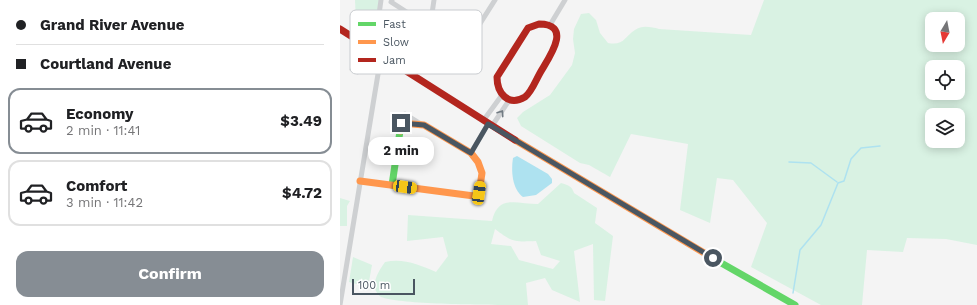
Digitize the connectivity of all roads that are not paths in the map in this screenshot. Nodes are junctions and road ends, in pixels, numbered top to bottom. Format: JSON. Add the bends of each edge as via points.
{"nodes":[{"id":1,"x":381,"y":0,"type":"edge"},
{"id":2,"x":434,"y":0,"type":"edge"},
{"id":3,"x":495,"y":0,"type":"edge"},
{"id":4,"x":565,"y":0,"type":"edge"},
{"id":5,"x":392,"y":1,"type":"edge"},
{"id":6,"x":380,"y":10,"type":"edge"},
{"id":7,"x":405,"y":10,"type":"edge"},
{"id":8,"x":433,"y":10,"type":"edge"},
{"id":9,"x":482,"y":21,"type":"edge"},
{"id":10,"x":550,"y":25,"type":"junction"},
{"id":11,"x":340,"y":29,"type":"edge"},
{"id":12,"x":350,"y":35,"type":"edge"},
{"id":13,"x":378,"y":74,"type":"edge"},
{"id":14,"x":410,"y":74,"type":"edge"},
{"id":15,"x":502,"y":95,"type":"junction"},
{"id":16,"x":510,"y":99,"type":"junction"},
{"id":17,"x":488,"y":124,"type":"junction"},
{"id":18,"x":471,"y":153,"type":"junction"},
{"id":19,"x":360,"y":181,"type":"junction"},
{"id":20,"x":392,"y":185,"type":"junction"},
{"id":21,"x":340,"y":305,"type":"edge"},
{"id":22,"x":795,"y":305,"type":"edge"}],
"edges":[{"from":1,"to":6,"type":"street"},
{"from":2,"to":8,"type":"street"},
{"from":3,"to":9,"type":"street"},
{"from":4,"to":10,"type":"street"},
{"from":5,"to":7,"type":"street"},
{"from":10,"to":15,"type":"main road","via":[[534,25],[528,28],[520,39],[498,77],[497,86]]},
{"from":10,"to":16,"type":"main road","via":[[557,35],[556,46],[526,96],[520,100]]},
{"from":11,"to":12,"type":"main road"},
{"from":13,"to":19,"type":"street"},
{"from":14,"to":17,"type":"main road"},
{"from":15,"to":16,"type":"main road"},
{"from":15,"to":17,"type":"street"},
{"from":17,"to":16,"type":"street","one_way":true},
{"from":17,"to":18,"type":"street"},
{"from":17,"to":22,"type":"main road"},
{"from":18,"to":20,"type":"main road","via":[[482,173],[479,193],[474,196]]},
{"from":18,"to":20,"type":"main road","via":[[424,125],[401,123]]},
{"from":19,"to":20,"type":"main road"},
{"from":19,"to":21,"type":"street"}]}
